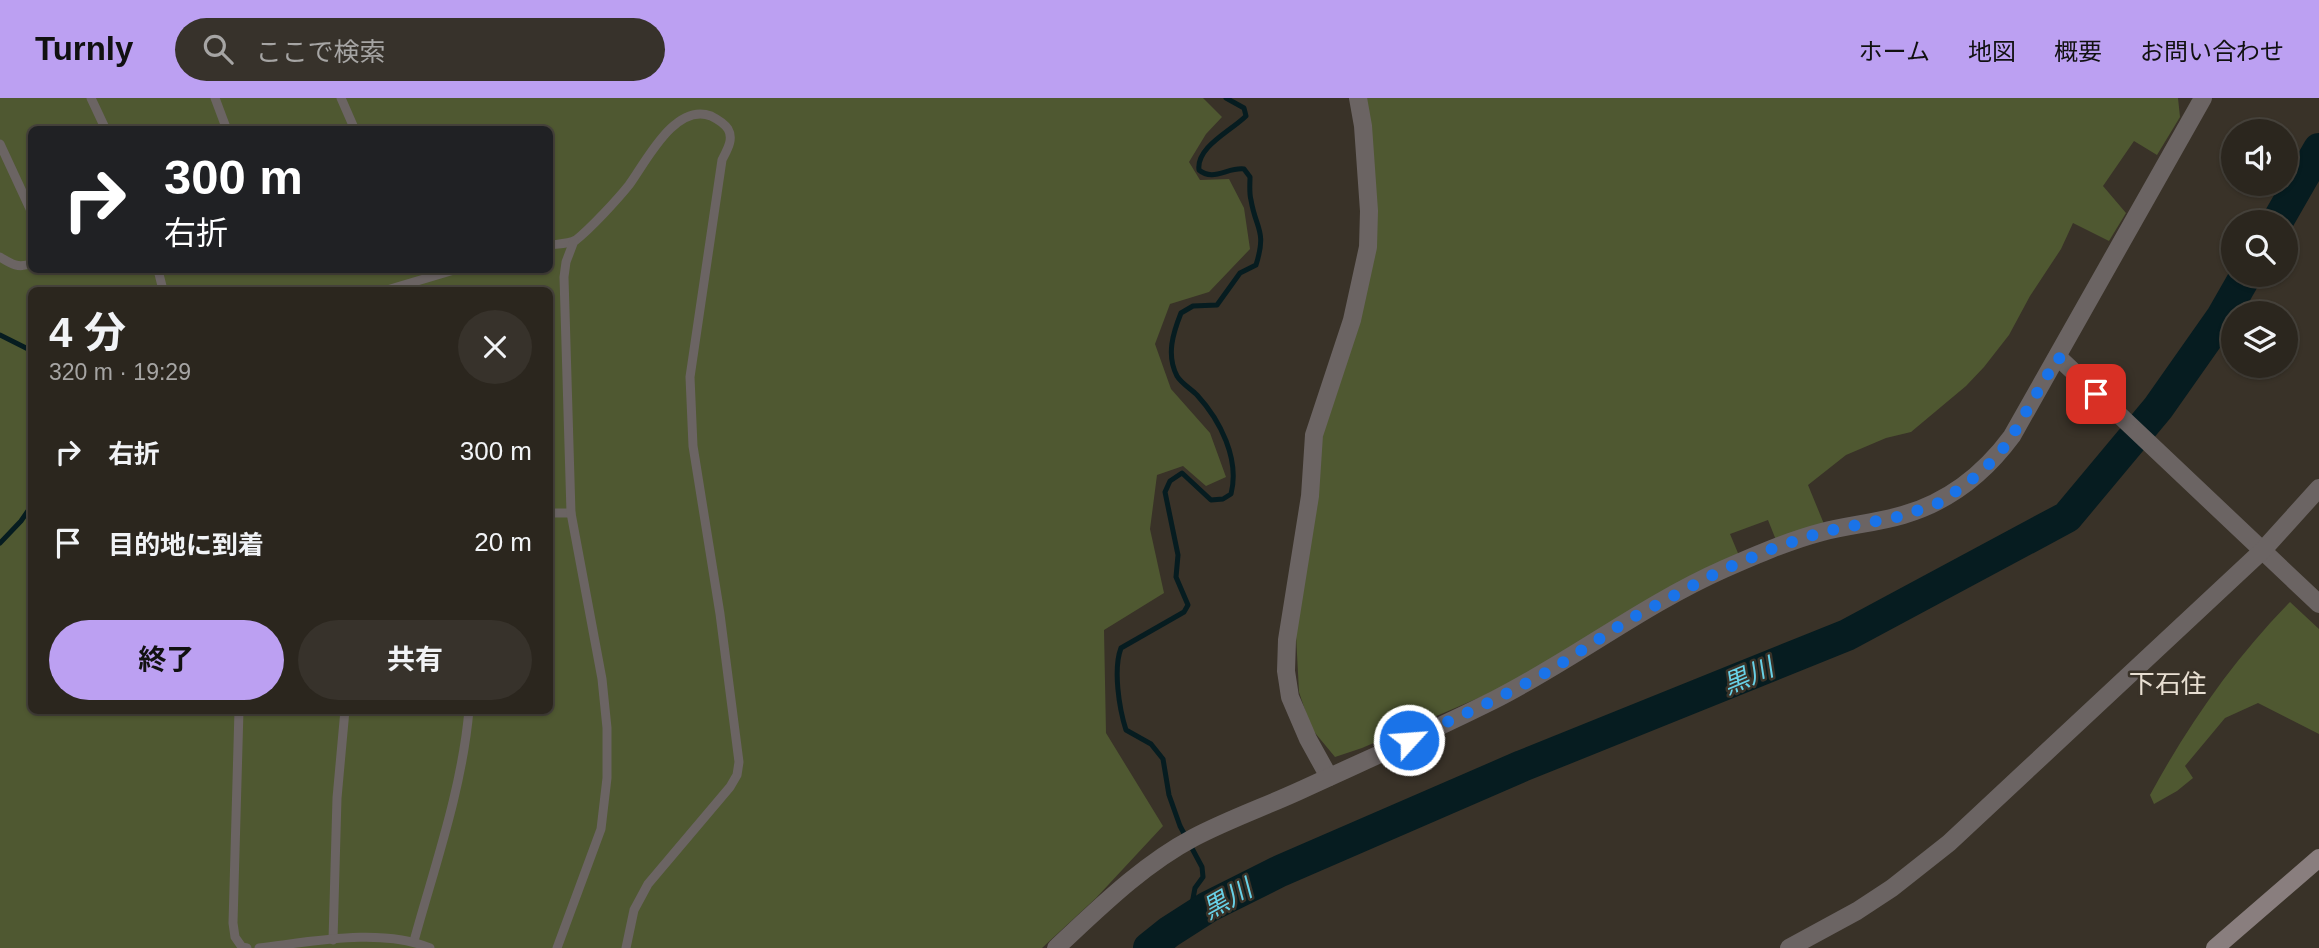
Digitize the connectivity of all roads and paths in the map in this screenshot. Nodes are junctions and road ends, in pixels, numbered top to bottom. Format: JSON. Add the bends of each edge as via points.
{"nodes":[{"id":1,"x":91,"y":98,"type":"edge"},
{"id":2,"x":215,"y":98,"type":"edge"},
{"id":3,"x":341,"y":98,"type":"edge"},
{"id":4,"x":1357,"y":98,"type":"edge"},
{"id":5,"x":2203,"y":98,"type":"edge"},
{"id":6,"x":104,"y":126,"type":"edge"},
{"id":7,"x":226,"y":126,"type":"edge"},
{"id":8,"x":353,"y":126,"type":"edge"},
{"id":9,"x":0,"y":144,"type":"edge"},
{"id":10,"x":28,"y":204,"type":"edge"},
{"id":11,"x":574,"y":242,"type":"junction"},
{"id":12,"x":553,"y":245,"type":"edge"},
{"id":13,"x":0,"y":257,"type":"edge"},
{"id":14,"x":28,"y":265,"type":"edge"},
{"id":15,"x":444,"y":273,"type":"edge"},
{"id":16,"x":397,"y":287,"type":"edge"},
{"id":17,"x":2058,"y":357,"type":"junction"},
{"id":18,"x":2319,"y":488,"type":"edge"},
{"id":19,"x":553,"y":513,"type":"edge"},
{"id":20,"x":571,"y":513,"type":"junction"},
{"id":21,"x":2263,"y":550,"type":"junction"},
{"id":22,"x":2319,"y":604,"type":"edge"},
{"id":23,"x":239,"y":714,"type":"edge"},
{"id":24,"x":345,"y":714,"type":"edge"},
{"id":25,"x":468,"y":714,"type":"edge"},
{"id":26,"x":1329,"y":777,"type":"junction"},
{"id":27,"x":2319,"y":858,"type":"edge"},
{"id":28,"x":333,"y":940,"type":"junction"},
{"id":29,"x":414,"y":941,"type":"junction"},
{"id":30,"x":247,"y":948,"type":"edge"},
{"id":31,"x":258,"y":948,"type":"edge"},
{"id":32,"x":430,"y":948,"type":"edge"},
{"id":33,"x":557,"y":948,"type":"edge"},
{"id":34,"x":626,"y":948,"type":"edge"},
{"id":35,"x":1056,"y":948,"type":"edge"},
{"id":36,"x":1788,"y":948,"type":"edge"},
{"id":37,"x":2215,"y":948,"type":"edge"}],
"edges":[{"from":1,"to":6,"type":"lane"},
{"from":2,"to":7,"type":"lane"},
{"from":3,"to":8,"type":"lane"},
{"from":4,"to":26,"type":"street","via":[[1365,150],[1368,247],[1352,320],[1314,435],[1310,496],[1286,661],[1290,698]]},
{"from":5,"to":17,"type":"street"},
{"from":9,"to":10,"type":"lane"},
{"from":11,"to":12,"type":"lane"},
{"from":11,"to":20,"type":"lane","via":[[564,277]]},
{"from":11,"to":34,"type":"lane","via":[[628,186],[677,122],[692,115],[708,115],[730,132],[690,377],[693,446],[739,762],[730,787],[648,884],[635,910]]},
{"from":13,"to":14,"type":"lane"},
{"from":15,"to":16,"type":"lane"},
{"from":17,"to":21,"type":"street"},
{"from":17,"to":26,"type":"street","via":[[1997,457],[1941,502],[1902,516],[1822,532],[1720,571],[1630,619],[1551,670]]},
{"from":18,"to":21,"type":"street"},
{"from":19,"to":20,"type":"lane"},
{"from":20,"to":33,"type":"lane","via":[[601,678],[607,778],[600,829]]},
{"from":21,"to":22,"type":"street"},
{"from":21,"to":36,"type":"street","via":[[1949,842],[1892,888]]},
{"from":23,"to":30,"type":"lane","via":[[233,923],[235,937]]},
{"from":24,"to":28,"type":"lane"},
{"from":25,"to":29,"type":"lane","via":[[453,797]]},
{"from":26,"to":35,"type":"street","via":[[1192,838],[1141,872]]},
{"from":27,"to":37,"type":"main road"},
{"from":28,"to":29,"type":"lane"},
{"from":28,"to":31,"type":"lane"},
{"from":29,"to":32,"type":"lane"}]}
